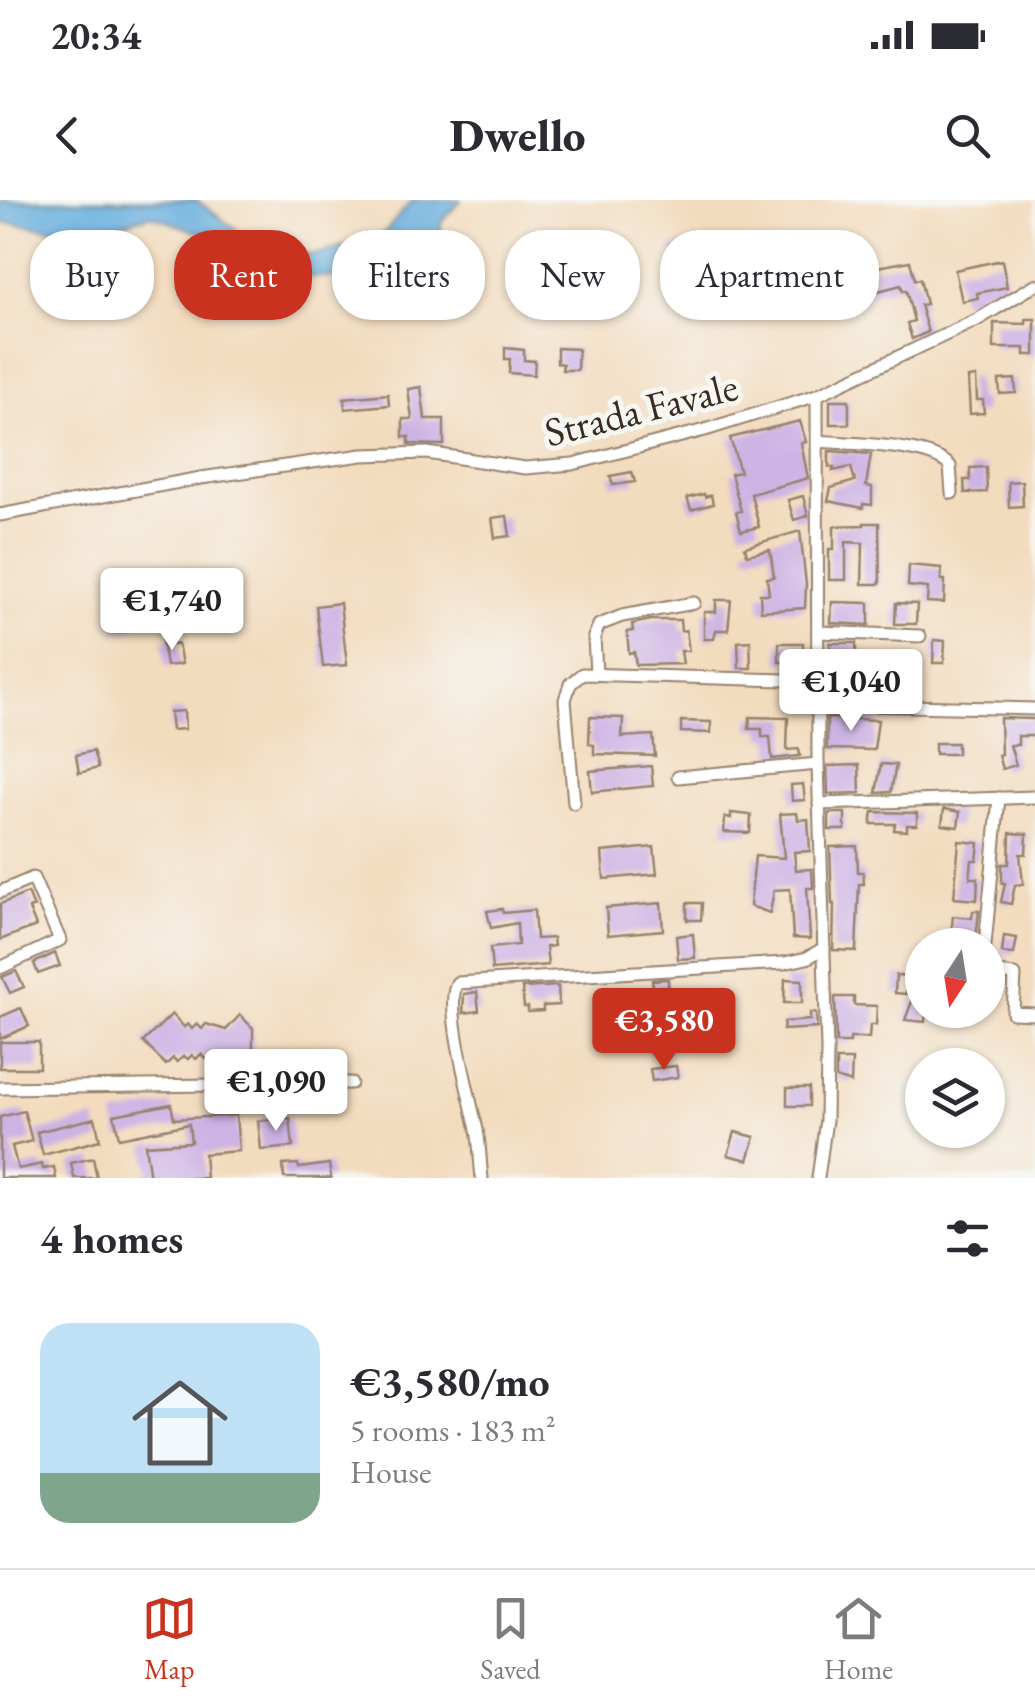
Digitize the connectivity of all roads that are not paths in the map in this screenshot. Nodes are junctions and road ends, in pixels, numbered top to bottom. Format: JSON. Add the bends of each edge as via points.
{"nodes":[{"id":1,"x":1035,"y":285,"type":"edge"},
{"id":2,"x":816,"y":395,"type":"junction"},
{"id":3,"x":818,"y":440,"type":"junction"},
{"id":4,"x":952,"y":493,"type":"dead end"},
{"id":5,"x":0,"y":516,"type":"edge"},
{"id":6,"x":694,"y":603,"type":"dead end"},
{"id":7,"x":819,"y":632,"type":"junction"},
{"id":8,"x":920,"y":636,"type":"dead end"},
{"id":9,"x":596,"y":674,"type":"junction"},
{"id":10,"x":820,"y":681,"type":"junction"},
{"id":11,"x":819,"y":704,"type":"junction"},
{"id":12,"x":1035,"y":709,"type":"edge"},
{"id":13,"x":818,"y":764,"type":"junction"},
{"id":14,"x":678,"y":777,"type":"dead end"},
{"id":15,"x":1035,"y":796,"type":"edge"},
{"id":16,"x":998,"y":798,"type":"junction"},
{"id":17,"x":574,"y":802,"type":"dead end"},
{"id":18,"x":819,"y":804,"type":"junction"},
{"id":19,"x":0,"y":892,"type":"edge"},
{"id":20,"x":987,"y":928,"type":"edge"},
{"id":21,"x":824,"y":951,"type":"junction"},
{"id":22,"x":0,"y":968,"type":"edge"},
{"id":23,"x":1005,"y":974,"type":"edge"},
{"id":24,"x":1035,"y":1014,"type":"edge"},
{"id":25,"x":351,"y":1083,"type":"dead end"},
{"id":26,"x":0,"y":1088,"type":"edge"},
{"id":27,"x":482,"y":1178,"type":"edge"},
{"id":28,"x":818,"y":1178,"type":"edge"}],
"edges":[{"from":1,"to":2,"type":"street","name":"Strada Favale"},
{"from":2,"to":3,"type":"street"},
{"from":2,"to":5,"type":"street","name":"Strada Favale","via":[[561,466],[515,468],[418,453],[362,455]]},
{"from":3,"to":4,"type":"street","via":[[942,459],[950,466]]},
{"from":3,"to":7,"type":"street"},
{"from":6,"to":9,"type":"street","via":[[599,624]]},
{"from":7,"to":8,"type":"street"},
{"from":7,"to":10,"type":"street"},
{"from":9,"to":10,"type":"street"},
{"from":9,"to":17,"type":"street","via":[[578,676],[566,696]]},
{"from":10,"to":11,"type":"street"},
{"from":11,"to":12,"type":"street"},
{"from":11,"to":13,"type":"street"},
{"from":13,"to":14,"type":"street"},
{"from":13,"to":18,"type":"street"},
{"from":15,"to":16,"type":"street"},
{"from":16,"to":18,"type":"street"},
{"from":16,"to":20,"type":"street"},
{"from":18,"to":21,"type":"street"},
{"from":19,"to":22,"type":"street","via":[[33,878],[60,940]]},
{"from":21,"to":27,"type":"street","via":[[784,963],[457,983],[453,1001]]},
{"from":21,"to":28,"type":"street","via":[[827,1108]]},
{"from":23,"to":24,"type":"street","via":[[1015,975],[1013,1013]]},
{"from":25,"to":26,"type":"street"}]}
